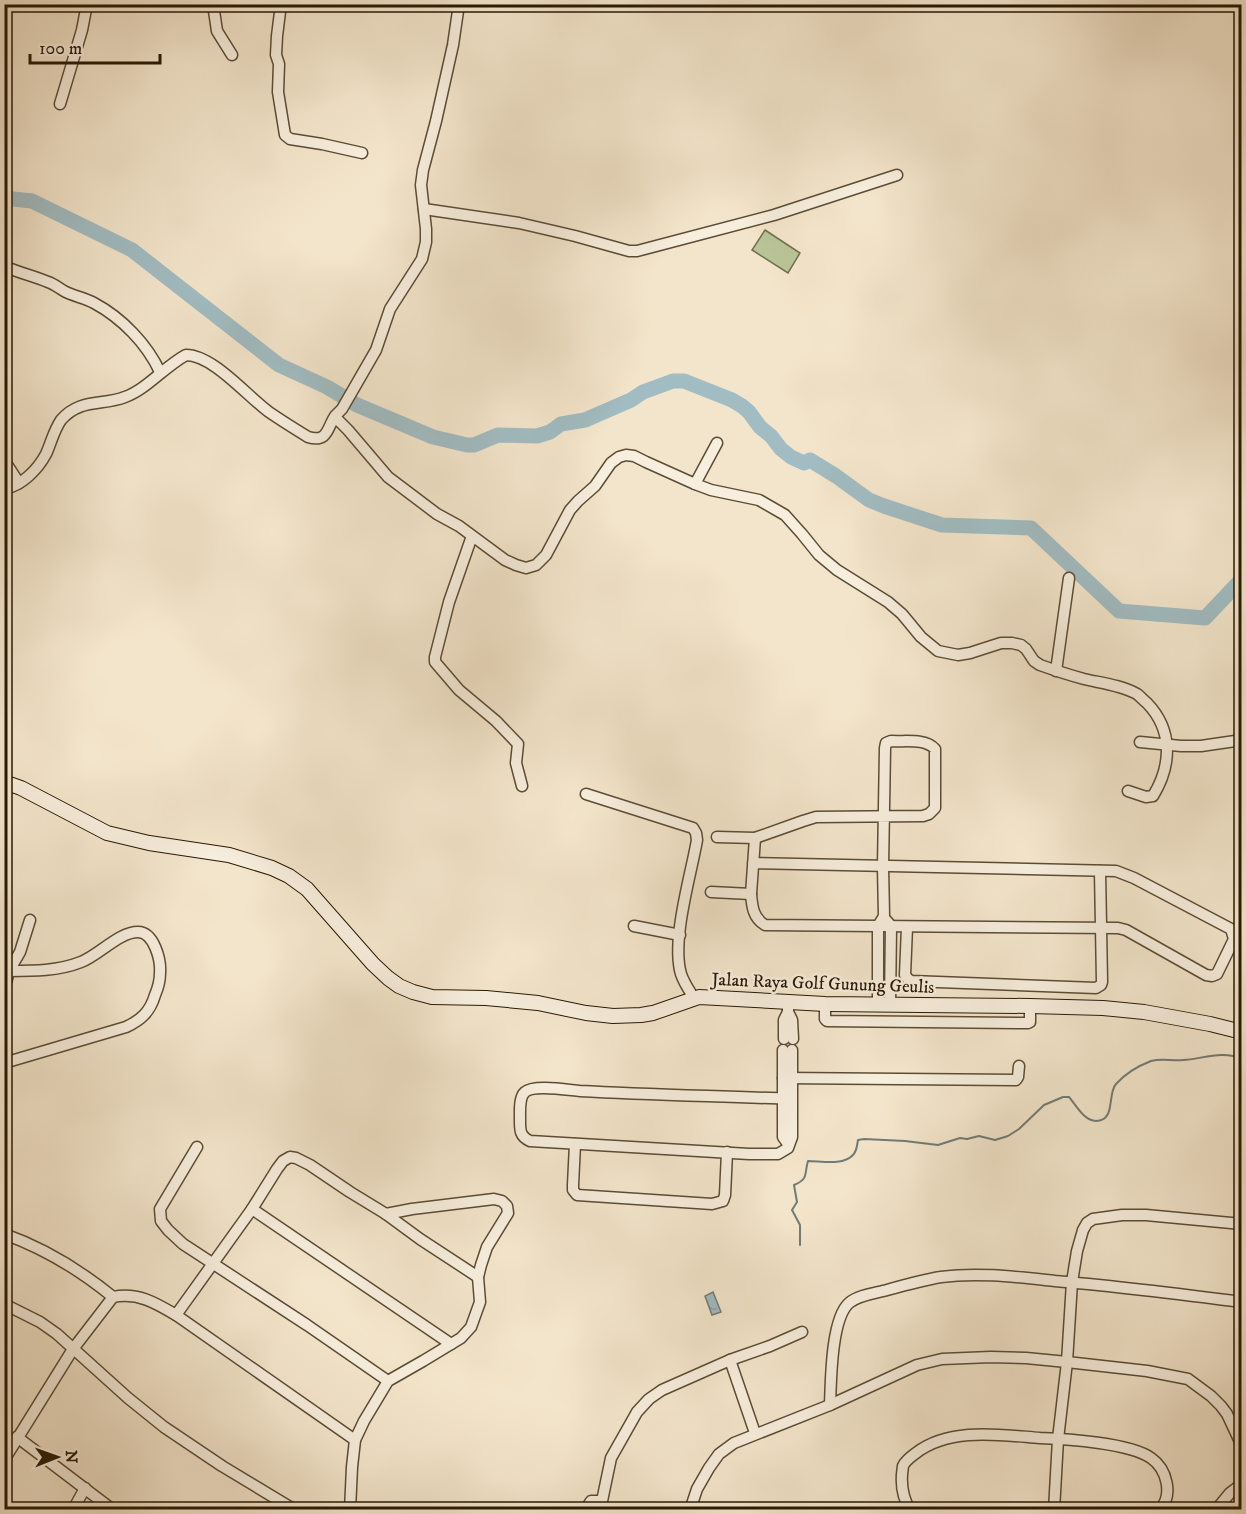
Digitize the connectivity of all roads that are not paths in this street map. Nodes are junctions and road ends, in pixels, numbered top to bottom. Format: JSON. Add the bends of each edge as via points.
{"nodes":[{"id":1,"x":87,"y":4,"type":"edge"},
{"id":2,"x":213,"y":4,"type":"edge"},
{"id":3,"x":281,"y":4,"type":"edge"},
{"id":4,"x":459,"y":4,"type":"edge"},
{"id":5,"x":232,"y":55,"type":"dead end"},
{"id":6,"x":60,"y":104,"type":"dead end"},
{"id":7,"x":362,"y":153,"type":"dead end"},
{"id":8,"x":897,"y":175,"type":"dead end"},
{"id":9,"x":424,"y":209,"type":"junction"},
{"id":10,"x":5,"y":268,"type":"edge"},
{"id":11,"x":160,"y":372,"type":"junction"},
{"id":12,"x":339,"y":413,"type":"junction"},
{"id":13,"x":717,"y":443,"type":"dead end"},
{"id":14,"x":4,"y":460,"type":"edge"},
{"id":15,"x":19,"y":483,"type":"junction"},
{"id":16,"x":695,"y":484,"type":"junction"},
{"id":17,"x":4,"y":489,"type":"edge"},
{"id":18,"x":472,"y":536,"type":"junction"},
{"id":19,"x":1069,"y":578,"type":"dead end"},
{"id":20,"x":1056,"y":671,"type":"junction"},
{"id":21,"x":1242,"y":740,"type":"edge"},
{"id":22,"x":1140,"y":742,"type":"dead end"},
{"id":23,"x":1167,"y":745,"type":"junction"},
{"id":24,"x":4,"y":783,"type":"edge"},
{"id":25,"x":522,"y":786,"type":"dead end"},
{"id":26,"x":1128,"y":791,"type":"dead end"},
{"id":27,"x":586,"y":794,"type":"dead end"},
{"id":28,"x":885,"y":816,"type":"junction"},
{"id":29,"x":717,"y":837,"type":"dead end"},
{"id":30,"x":754,"y":838,"type":"junction"},
{"id":31,"x":753,"y":863,"type":"junction"},
{"id":32,"x":883,"y":867,"type":"junction"},
{"id":33,"x":1100,"y":871,"type":"junction"},
{"id":34,"x":711,"y":892,"type":"dead end"},
{"id":35,"x":752,"y":894,"type":"junction"},
{"id":36,"x":30,"y":920,"type":"dead end"},
{"id":37,"x":881,"y":921,"type":"junction"},
{"id":38,"x":634,"y":926,"type":"dead end"},
{"id":39,"x":891,"y":926,"type":"junction"},
{"id":40,"x":907,"y":927,"type":"junction"},
{"id":41,"x":1101,"y":927,"type":"junction"},
{"id":42,"x":680,"y":935,"type":"junction"},
{"id":43,"x":9,"y":971,"type":"junction"},
{"id":44,"x":4,"y":991,"type":"edge"},
{"id":45,"x":694,"y":998,"type":"junction"},
{"id":46,"x":825,"y":1004,"type":"junction"},
{"id":47,"x":884,"y":1005,"type":"junction"},
{"id":48,"x":927,"y":1006,"type":"junction"},
{"id":49,"x":1030,"y":1006,"type":"junction"},
{"id":50,"x":788,"y":1007,"type":"junction"},
{"id":51,"x":920,"y":1022,"type":"junction"},
{"id":52,"x":934,"y":1022,"type":"junction"},
{"id":53,"x":1242,"y":1032,"type":"edge"},
{"id":54,"x":4,"y":1063,"type":"edge"},
{"id":55,"x":1019,"y":1066,"type":"dead end"},
{"id":56,"x":788,"y":1078,"type":"junction"},
{"id":57,"x":787,"y":1099,"type":"junction"},
{"id":58,"x":575,"y":1144,"type":"junction"},
{"id":59,"x":198,"y":1147,"type":"dead end"},
{"id":60,"x":727,"y":1152,"type":"junction"},
{"id":61,"x":252,"y":1209,"type":"junction"},
{"id":62,"x":386,"y":1214,"type":"junction"},
{"id":63,"x":1242,"y":1224,"type":"edge"},
{"id":64,"x":4,"y":1234,"type":"edge"},
{"id":65,"x":212,"y":1263,"type":"junction"},
{"id":66,"x":478,"y":1277,"type":"junction"},
{"id":67,"x":1072,"y":1282,"type":"junction"},
{"id":68,"x":114,"y":1297,"type":"junction"},
{"id":69,"x":1242,"y":1302,"type":"edge"},
{"id":70,"x":4,"y":1304,"type":"edge"},
{"id":71,"x":176,"y":1315,"type":"junction"},
{"id":72,"x":802,"y":1332,"type":"dead end"},
{"id":73,"x":451,"y":1344,"type":"junction"},
{"id":74,"x":73,"y":1349,"type":"junction"},
{"id":75,"x":730,"y":1360,"type":"junction"},
{"id":76,"x":1066,"y":1362,"type":"junction"},
{"id":77,"x":388,"y":1381,"type":"junction"},
{"id":78,"x":830,"y":1405,"type":"junction"},
{"id":79,"x":755,"y":1433,"type":"junction"},
{"id":80,"x":18,"y":1437,"type":"junction"},
{"id":81,"x":1059,"y":1439,"type":"junction"},
{"id":82,"x":355,"y":1440,"type":"junction"},
{"id":83,"x":1242,"y":1446,"type":"edge"},
{"id":84,"x":4,"y":1460,"type":"edge"},
{"id":85,"x":1242,"y":1484,"type":"edge"},
{"id":86,"x":85,"y":1488,"type":"junction"},
{"id":87,"x":73,"y":1509,"type":"edge"},
{"id":88,"x":113,"y":1509,"type":"edge"},
{"id":89,"x":295,"y":1509,"type":"edge"},
{"id":90,"x":350,"y":1509,"type":"edge"},
{"id":91,"x":582,"y":1509,"type":"edge"},
{"id":92,"x":690,"y":1509,"type":"edge"},
{"id":93,"x":910,"y":1509,"type":"edge"},
{"id":94,"x":1054,"y":1509,"type":"edge"},
{"id":95,"x":1159,"y":1509,"type":"edge"},
{"id":96,"x":1216,"y":1509,"type":"edge"}],
"edges":[{"from":1,"to":6,"type":"street"},
{"from":2,"to":5,"type":"street","via":[[217,31]]},
{"from":3,"to":7,"type":"street","via":[[276,55],[285,135]]},
{"from":4,"to":9,"type":"street","via":[[423,170]]},
{"from":8,"to":9,"type":"street","via":[[774,215],[637,251],[519,223]]},
{"from":9,"to":12,"type":"street","via":[[426,242],[422,259],[390,309],[376,350]]},
{"from":10,"to":11,"type":"street","via":[[50,282],[106,310],[143,344]]},
{"from":11,"to":12,"type":"street","via":[[186,355],[200,357],[268,411],[314,439],[328,432]]},
{"from":11,"to":15,"type":"street","via":[[147,386],[126,397],[73,410],[61,421],[35,469]]},
{"from":12,"to":18,"type":"street","via":[[348,430],[388,477]]},
{"from":13,"to":16,"type":"street"},
{"from":14,"to":15,"type":"street"},
{"from":15,"to":17,"type":"street"},
{"from":16,"to":18,"type":"street","via":[[626,455],[611,463],[595,486],[570,510],[546,555],[536,565],[526,568],[505,560]]},
{"from":16,"to":20,"type":"street","via":[[759,500],[785,515],[819,555],[888,602],[938,651],[958,655],[1012,643],[1026,649],[1034,661]]},
{"from":18,"to":25,"type":"street","via":[[449,602],[435,662],[459,690],[518,744],[516,763]]},
{"from":19,"to":20,"type":"street"},
{"from":20,"to":23,"type":"street","via":[[1138,695],[1159,718]]},
{"from":21,"to":23,"type":"street","via":[[1202,746]]},
{"from":22,"to":23,"type":"street"},
{"from":23,"to":26,"type":"street","via":[[1163,774],[1153,796]]},
{"from":24,"to":45,"type":"main road","name":"Jalan Raya Golf Gunung Geulis","via":[[107,833],[229,855],[289,876],[307,889],[373,964],[399,986],[413,992],[432,997],[538,1003],[613,1016],[641,1016]]},
{"from":27,"to":42,"type":"street","via":[[693,828],[697,840]]},
{"from":28,"to":28,"type":"street","via":[[923,816],[933,812],[935,749],[931,744],[886,743]]},
{"from":28,"to":30,"type":"street","via":[[816,817]]},
{"from":28,"to":32,"type":"street"},
{"from":29,"to":30,"type":"street"},
{"from":30,"to":31,"type":"street"},
{"from":31,"to":32,"type":"street"},
{"from":31,"to":35,"type":"street"},
{"from":32,"to":33,"type":"street"},
{"from":32,"to":37,"type":"street"},
{"from":33,"to":41,"type":"street"},
{"from":33,"to":41,"type":"street","via":[[1116,871],[1134,878],[1232,929],[1234,939],[1217,974],[1209,976],[1122,928]]},
{"from":34,"to":35,"type":"street"},
{"from":35,"to":37,"type":"street","via":[[754,913],[765,925]]},
{"from":36,"to":43,"type":"street"},
{"from":37,"to":39,"type":"street"},
{"from":37,"to":47,"type":"street"},
{"from":38,"to":42,"type":"street"},
{"from":39,"to":40,"type":"street"},
{"from":39,"to":47,"type":"street"},
{"from":40,"to":41,"type":"street"},
{"from":40,"to":41,"type":"street","via":[[905,975],[912,981],[1096,988],[1102,982]]},
{"from":42,"to":45,"type":"street","via":[[681,973]]},
{"from":43,"to":44,"type":"street"},
{"from":43,"to":54,"type":"street","via":[[74,964],[94,956],[124,935],[138,932],[152,942],[160,971],[154,999],[138,1021]]},
{"from":45,"to":50,"type":"main road","name":"Jalan Raya Golf Gunung Geulis"},
{"from":46,"to":47,"type":"main road","name":"Jalan Raya Golf Gunung Geulis"},
{"from":46,"to":50,"type":"main road","name":"Jalan Raya Golf Gunung Geulis"},
{"from":46,"to":51,"type":"street","via":[[827,1021]]},
{"from":47,"to":48,"type":"main road","name":"Jalan Raya Golf Gunung Geulis"},
{"from":48,"to":49,"type":"main road","name":"Jalan Raya Golf Gunung Geulis"},
{"from":48,"to":51,"type":"street"},
{"from":48,"to":52,"type":"street"},
{"from":49,"to":52,"type":"street","via":[[1028,1023]]},
{"from":49,"to":53,"type":"main road","name":"Jalan Raya Golf Gunung Geulis","via":[[1144,1012]]},
{"from":50,"to":56,"type":"street","via":[[792,1020]]},
{"from":51,"to":52,"type":"street"},
{"from":55,"to":56,"type":"street","via":[[1016,1080]]},
{"from":56,"to":57,"type":"street"},
{"from":57,"to":58,"type":"street","via":[[526,1091],[520,1106],[521,1134],[525,1139]]},
{"from":57,"to":60,"type":"street","via":[[792,1137],[788,1148],[778,1154]]},
{"from":58,"to":60,"type":"street"},
{"from":58,"to":60,"type":"street","via":[[573,1190],[577,1195],[712,1204],[723,1201],[725,1196]]},
{"from":59,"to":65,"type":"street","via":[[160,1209],[161,1221],[183,1244]]},
{"from":61,"to":62,"type":"street","via":[[277,1169],[291,1157]]},
{"from":61,"to":65,"type":"street"},
{"from":61,"to":73,"type":"street"},
{"from":62,"to":66,"type":"street"},
{"from":62,"to":66,"type":"street","via":[[455,1203],[502,1201],[508,1213],[487,1247]]},
{"from":63,"to":67,"type":"street","via":[[1146,1215],[1093,1219],[1083,1230]]},
{"from":64,"to":68,"type":"street","via":[[84,1275]]},
{"from":65,"to":71,"type":"street"},
{"from":65,"to":77,"type":"street"},
{"from":66,"to":73,"type":"street","via":[[480,1302],[471,1328]]},
{"from":67,"to":69,"type":"street"},
{"from":67,"to":76,"type":"street"},
{"from":67,"to":78,"type":"street","via":[[980,1275],[939,1277],[850,1302],[839,1320],[831,1367]]},
{"from":68,"to":71,"type":"street","via":[[146,1299]]},
{"from":68,"to":74,"type":"street"},
{"from":70,"to":74,"type":"street","via":[[40,1322]]},
{"from":71,"to":82,"type":"street"},
{"from":72,"to":75,"type":"street"},
{"from":73,"to":77,"type":"street"},
{"from":74,"to":80,"type":"street"},
{"from":74,"to":89,"type":"street","via":[[164,1427]]},
{"from":75,"to":79,"type":"street"},
{"from":75,"to":91,"type":"street","via":[[662,1390],[643,1405],[611,1458],[602,1501],[591,1501]]},
{"from":76,"to":78,"type":"street","via":[[991,1357],[942,1359],[917,1365]]},
{"from":76,"to":81,"type":"street"},
{"from":76,"to":83,"type":"street","via":[[1188,1379],[1221,1406]]},
{"from":77,"to":82,"type":"street"},
{"from":78,"to":79,"type":"street"},
{"from":79,"to":92,"type":"street","via":[[719,1454],[697,1489]]},
{"from":80,"to":84,"type":"street"},
{"from":80,"to":86,"type":"street"},
{"from":81,"to":93,"type":"street","via":[[964,1436],[923,1447],[903,1466],[902,1488]]},
{"from":81,"to":94,"type":"street"},
{"from":81,"to":95,"type":"street","via":[[1111,1445],[1150,1457],[1161,1467],[1167,1483],[1167,1496]]},
{"from":82,"to":90,"type":"street"},
{"from":85,"to":96,"type":"street"},
{"from":86,"to":87,"type":"street"},
{"from":86,"to":88,"type":"street"}]}
